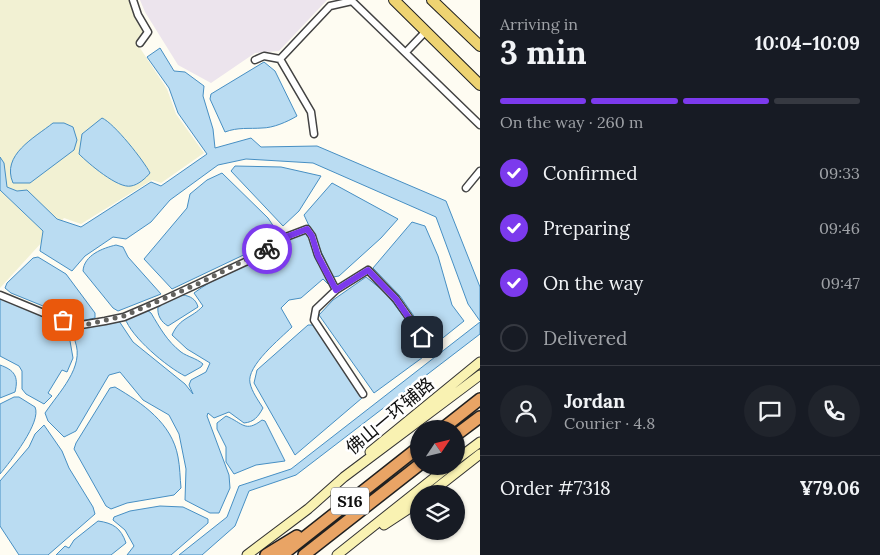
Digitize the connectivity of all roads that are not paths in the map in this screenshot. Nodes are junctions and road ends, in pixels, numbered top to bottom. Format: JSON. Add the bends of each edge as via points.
{"nodes":[{"id":1,"x":133,"y":0,"type":"edge"},
{"id":2,"x":394,"y":0,"type":"edge"},
{"id":3,"x":432,"y":0,"type":"edge"},
{"id":4,"x":426,"y":31,"type":"junction"},
{"id":5,"x":140,"y":43,"type":"dead end"},
{"id":6,"x":480,"y":46,"type":"edge"},
{"id":7,"x":406,"y":52,"type":"junction"},
{"id":8,"x":280,"y":59,"type":"junction"},
{"id":9,"x":255,"y":60,"type":"dead end"},
{"id":10,"x":480,"y":85,"type":"edge"},
{"id":11,"x":480,"y":112,"type":"edge"},
{"id":12,"x":474,"y":119,"type":"junction"},
{"id":13,"x":480,"y":125,"type":"edge"},
{"id":14,"x":314,"y":134,"type":"dead end"},
{"id":15,"x":480,"y":171,"type":"edge"},
{"id":16,"x":466,"y":188,"type":"dead end"},
{"id":17,"x":336,"y":290,"type":"junction"},
{"id":18,"x":0,"y":295,"type":"edge"},
{"id":19,"x":431,"y":349,"type":"dead end"},
{"id":20,"x":480,"y":362,"type":"edge"},
{"id":21,"x":480,"y":375,"type":"edge"},
{"id":22,"x":363,"y":394,"type":"dead end"},
{"id":23,"x":480,"y":398,"type":"edge"},
{"id":24,"x":480,"y":417,"type":"edge"},
{"id":25,"x":453,"y":420,"type":"edge"},
{"id":26,"x":465,"y":428,"type":"edge"},
{"id":27,"x":480,"y":442,"type":"edge"},
{"id":28,"x":465,"y":453,"type":"edge"},
{"id":29,"x":410,"y":454,"type":"edge"},
{"id":30,"x":480,"y":454,"type":"edge"},
{"id":31,"x":410,"y":472,"type":"edge"},
{"id":32,"x":438,"y":475,"type":"edge"},
{"id":33,"x":344,"y":477,"type":"junction"},
{"id":34,"x":440,"y":485,"type":"edge"},
{"id":35,"x":349,"y":502,"type":"junction"},
{"id":36,"x":410,"y":508,"type":"edge"},
{"id":37,"x":345,"y":549,"type":"junction"},
{"id":38,"x":247,"y":555,"type":"edge"},
{"id":39,"x":266,"y":555,"type":"edge"},
{"id":40,"x":282,"y":555,"type":"edge"},
{"id":41,"x":304,"y":555,"type":"edge"},
{"id":42,"x":337,"y":555,"type":"edge"}],
"edges":[{"from":1,"to":5,"type":"street","via":[[148,32]]},
{"from":2,"to":4,"type":"main road"},
{"from":3,"to":6,"type":"main road"},
{"from":4,"to":7,"type":"street"},
{"from":4,"to":10,"type":"main road"},
{"from":7,"to":8,"type":"street","via":[[352,1],[330,6]]},
{"from":7,"to":12,"type":"street"},
{"from":8,"to":9,"type":"street","via":[[264,56]]},
{"from":8,"to":14,"type":"street","via":[[311,112]]},
{"from":11,"to":12,"type":"street"},
{"from":12,"to":13,"type":"street"},
{"from":15,"to":16,"type":"street"},
{"from":17,"to":18,"type":"street","via":[[307,229],[286,237],[258,256],[159,302],[105,321],[75,326]]},
{"from":17,"to":19,"type":"street","via":[[368,270],[396,299]]},
{"from":17,"to":22,"type":"street","via":[[316,309],[314,320]]},
{"from":20,"to":33,"type":"main road","name":"佛山一环辅路","via":[[383,440]]},
{"from":21,"to":33,"type":"main road","name":"佛山一环辅路"},
{"from":23,"to":25,"type":"highway"},
{"from":24,"to":26,"type":"highway"},
{"from":27,"to":28,"type":"main road"},
{"from":29,"to":35,"type":"highway","number":"S16"},
{"from":30,"to":34,"type":"main road"},
{"from":31,"to":41,"type":"highway","number":"S16"},
{"from":32,"to":37,"type":"main road"},
{"from":33,"to":38,"type":"main road","name":"佛山一环辅路"},
{"from":35,"to":39,"type":"highway"},
{"from":35,"to":40,"type":"highway","number":"S16"},
{"from":36,"to":37,"type":"main road"},
{"from":37,"to":42,"type":"main road"}]}
